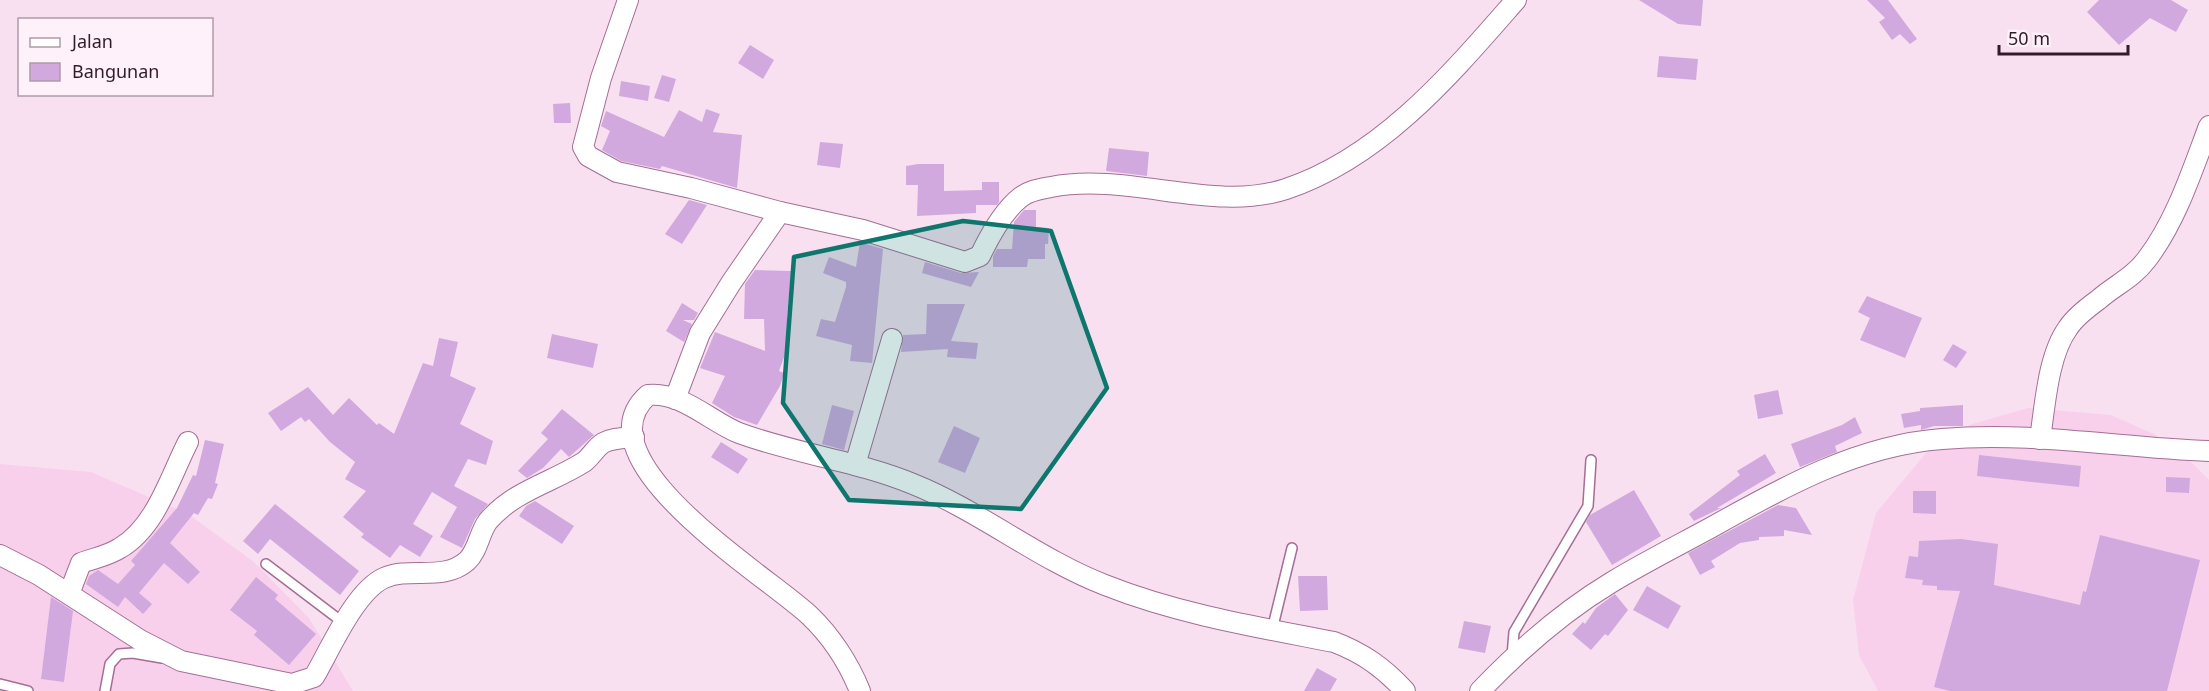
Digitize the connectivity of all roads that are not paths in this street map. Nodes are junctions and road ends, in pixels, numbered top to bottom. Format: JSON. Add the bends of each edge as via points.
{"nodes":[{"id":1,"x":628,"y":0,"type":"edge"},
{"id":2,"x":1516,"y":0,"type":"edge"},
{"id":3,"x":2209,"y":126,"type":"edge"},
{"id":4,"x":780,"y":212,"type":"junction"},
{"id":5,"x":892,"y":339,"type":"dead end"},
{"id":6,"x":675,"y":399,"type":"junction"},
{"id":7,"x":634,"y":437,"type":"junction"},
{"id":8,"x":2040,"y":439,"type":"junction"},
{"id":9,"x":188,"y":442,"type":"dead end"},
{"id":10,"x":2209,"y":451,"type":"edge"},
{"id":11,"x":1591,"y":460,"type":"dead end"},
{"id":12,"x":855,"y":465,"type":"junction"},
{"id":13,"x":1292,"y":548,"type":"dead end"},
{"id":14,"x":0,"y":555,"type":"edge"},
{"id":15,"x":266,"y":564,"type":"dead end"},
{"id":16,"x":69,"y":594,"type":"junction"},
{"id":17,"x":345,"y":624,"type":"junction"},
{"id":18,"x":1272,"y":630,"type":"junction"},
{"id":19,"x":181,"y":661,"type":"junction"},
{"id":20,"x":1511,"y":661,"type":"junction"},
{"id":21,"x":0,"y":684,"type":"edge"},
{"id":22,"x":28,"y":691,"type":"edge"},
{"id":23,"x":105,"y":691,"type":"edge"},
{"id":24,"x":860,"y":691,"type":"edge"},
{"id":25,"x":1405,"y":691,"type":"edge"},
{"id":26,"x":1480,"y":691,"type":"edge"}],
"edges":[{"from":1,"to":4,"type":"street","via":[[601,78],[583,147],[586,154],[617,172]]},
{"from":2,"to":4,"type":"street","via":[[1401,122],[1338,165],[1285,189],[1245,196],[1096,182],[1033,190],[1020,197],[1003,217],[980,256],[965,262],[863,230]]},
{"from":3,"to":8,"type":"street","via":[[2178,202],[2148,258],[2067,329],[2050,378]]},
{"from":4,"to":6,"type":"street","via":[[700,333]]},
{"from":5,"to":12,"type":"street"},
{"from":6,"to":7,"type":"street","via":[[655,394],[643,399],[636,412]]},
{"from":6,"to":12,"type":"street","via":[[741,434]]},
{"from":7,"to":17,"type":"street","via":[[600,444],[586,461],[512,498],[486,524],[467,561],[446,572],[384,577],[365,592]]},
{"from":7,"to":24,"type":"street","via":[[648,472],[671,500],[820,626]]},
{"from":8,"to":10,"type":"street"},
{"from":8,"to":20,"type":"street","via":[[1990,436],[1920,441],[1833,466],[1749,506],[1611,583],[1565,614]]},
{"from":9,"to":16,"type":"street","via":[[146,523],[124,546],[81,563]]},
{"from":11,"to":20,"type":"lane","via":[[1588,506],[1514,632]]},
{"from":12,"to":18,"type":"street","via":[[935,494],[1102,584],[1171,607]]},
{"from":13,"to":18,"type":"lane"},
{"from":14,"to":16,"type":"street"},
{"from":15,"to":17,"type":"lane"},
{"from":16,"to":19,"type":"street","via":[[140,640]]},
{"from":17,"to":19,"type":"street","via":[[314,677],[304,682],[292,684]]},
{"from":18,"to":25,"type":"street","via":[[1350,648],[1380,666]]},
{"from":19,"to":23,"type":"lane","via":[[118,654],[110,664]]},
{"from":20,"to":26,"type":"street"},
{"from":21,"to":22,"type":"lane"}]}
